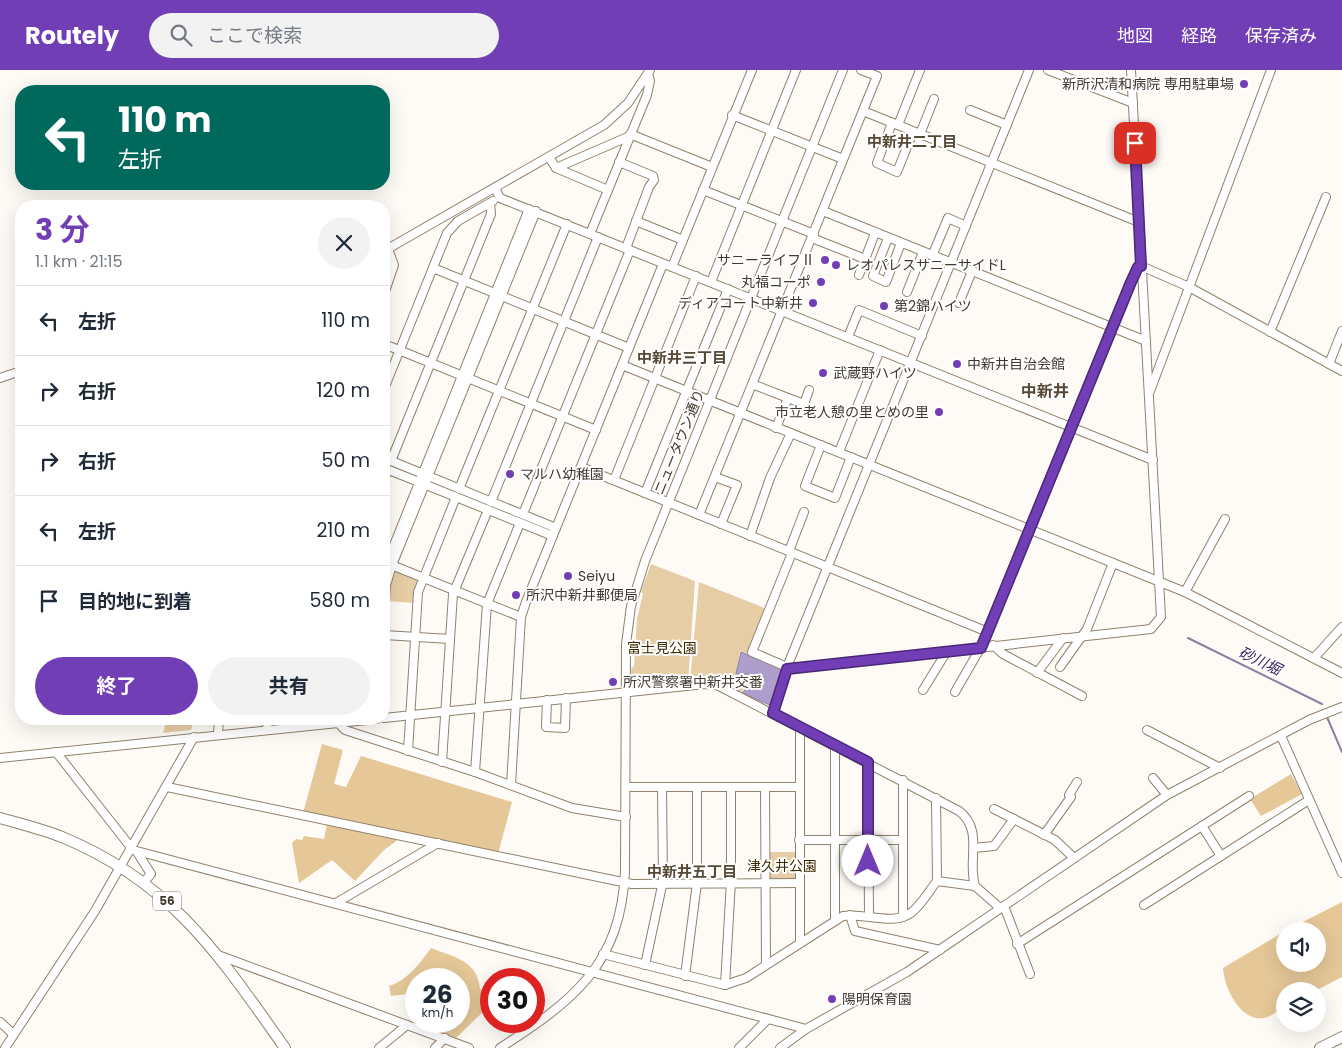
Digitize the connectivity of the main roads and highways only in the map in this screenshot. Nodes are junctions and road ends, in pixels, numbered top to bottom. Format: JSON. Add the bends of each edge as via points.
{"nodes":[{"id":1,"x":0,"y":818,"type":"edge"},
{"id":2,"x":1342,"y":1037,"type":"edge"},
{"id":3,"x":285,"y":1048,"type":"edge"},
{"id":4,"x":1320,"y":1048,"type":"edge"}],
"edges":[{"from":1,"to":3,"type":"main road","number":"56","via":[[63,838],[144,882],[182,914],[218,956]]},
{"from":2,"to":4,"type":"main road"}]}
